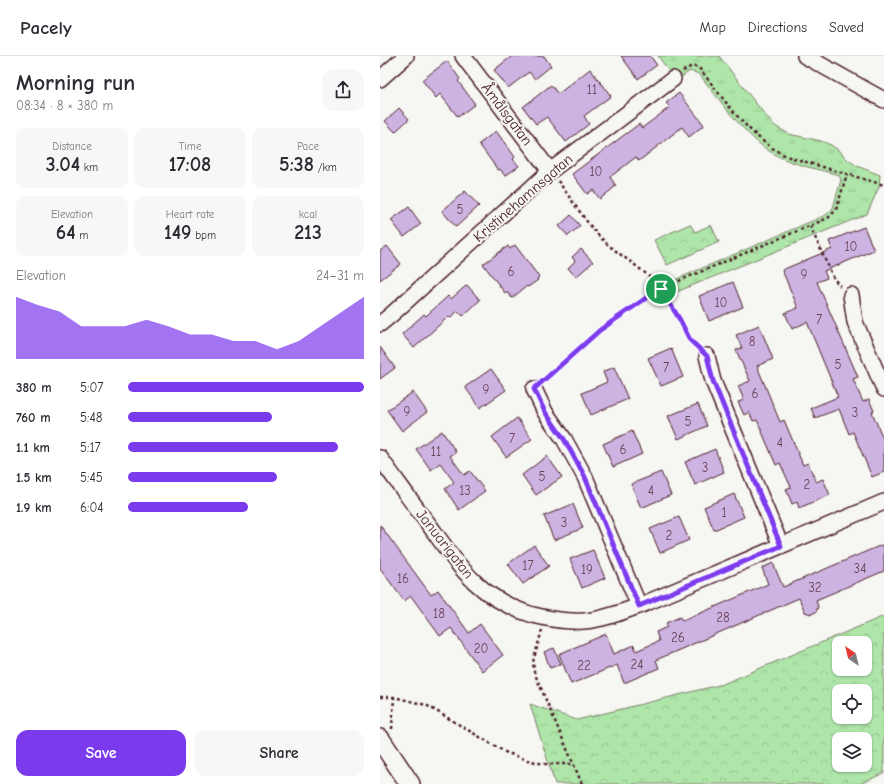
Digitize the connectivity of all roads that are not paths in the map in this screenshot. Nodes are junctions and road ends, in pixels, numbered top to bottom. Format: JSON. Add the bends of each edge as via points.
{"nodes":[{"id":1,"x":406,"y":56,"type":"edge"},
{"id":2,"x":463,"y":56,"type":"edge"},
{"id":3,"x":805,"y":56,"type":"edge"},
{"id":4,"x":380,"y":79,"type":"edge"},
{"id":5,"x":673,"y":79,"type":"road end"},
{"id":6,"x":884,"y":100,"type":"edge"},
{"id":7,"x":550,"y":171,"type":"junction"},
{"id":8,"x":851,"y":295,"type":"road end"},
{"id":9,"x":380,"y":324,"type":"edge"},
{"id":10,"x":707,"y":356,"type":"road end"},
{"id":11,"x":534,"y":389,"type":"road end"},
{"id":12,"x":884,"y":390,"type":"edge"},
{"id":13,"x":380,"y":458,"type":"edge"},
{"id":14,"x":884,"y":502,"type":"edge"},
{"id":15,"x":781,"y":546,"type":"junction"},
{"id":16,"x":639,"y":606,"type":"junction"},
{"id":17,"x":380,"y":739,"type":"edge"},
{"id":18,"x":410,"y":784,"type":"edge"}],
"edges":[{"from":1,"to":4,"type":"street"},
{"from":2,"to":7,"type":"street","name":"Åmålsgatan"},
{"from":3,"to":6,"type":"street"},
{"from":5,"to":7,"type":"street","name":"Kristinehamnsgatan"},
{"from":7,"to":9,"type":"street","name":"Kristinehamnsgatan"},
{"from":8,"to":12,"type":"street","via":[[855,322]]},
{"from":10,"to":15,"type":"street","via":[[713,381]]},
{"from":11,"to":16,"type":"street","via":[[545,412],[564,439],[585,477]]},
{"from":13,"to":16,"type":"street","name":"Januarigatan","via":[[455,561],[490,596],[525,612],[571,622],[612,615]]},
{"from":14,"to":15,"type":"street","name":"Januarigatan"},
{"from":15,"to":16,"type":"street","name":"Januarigatan"},
{"from":17,"to":18,"type":"street"}]}
